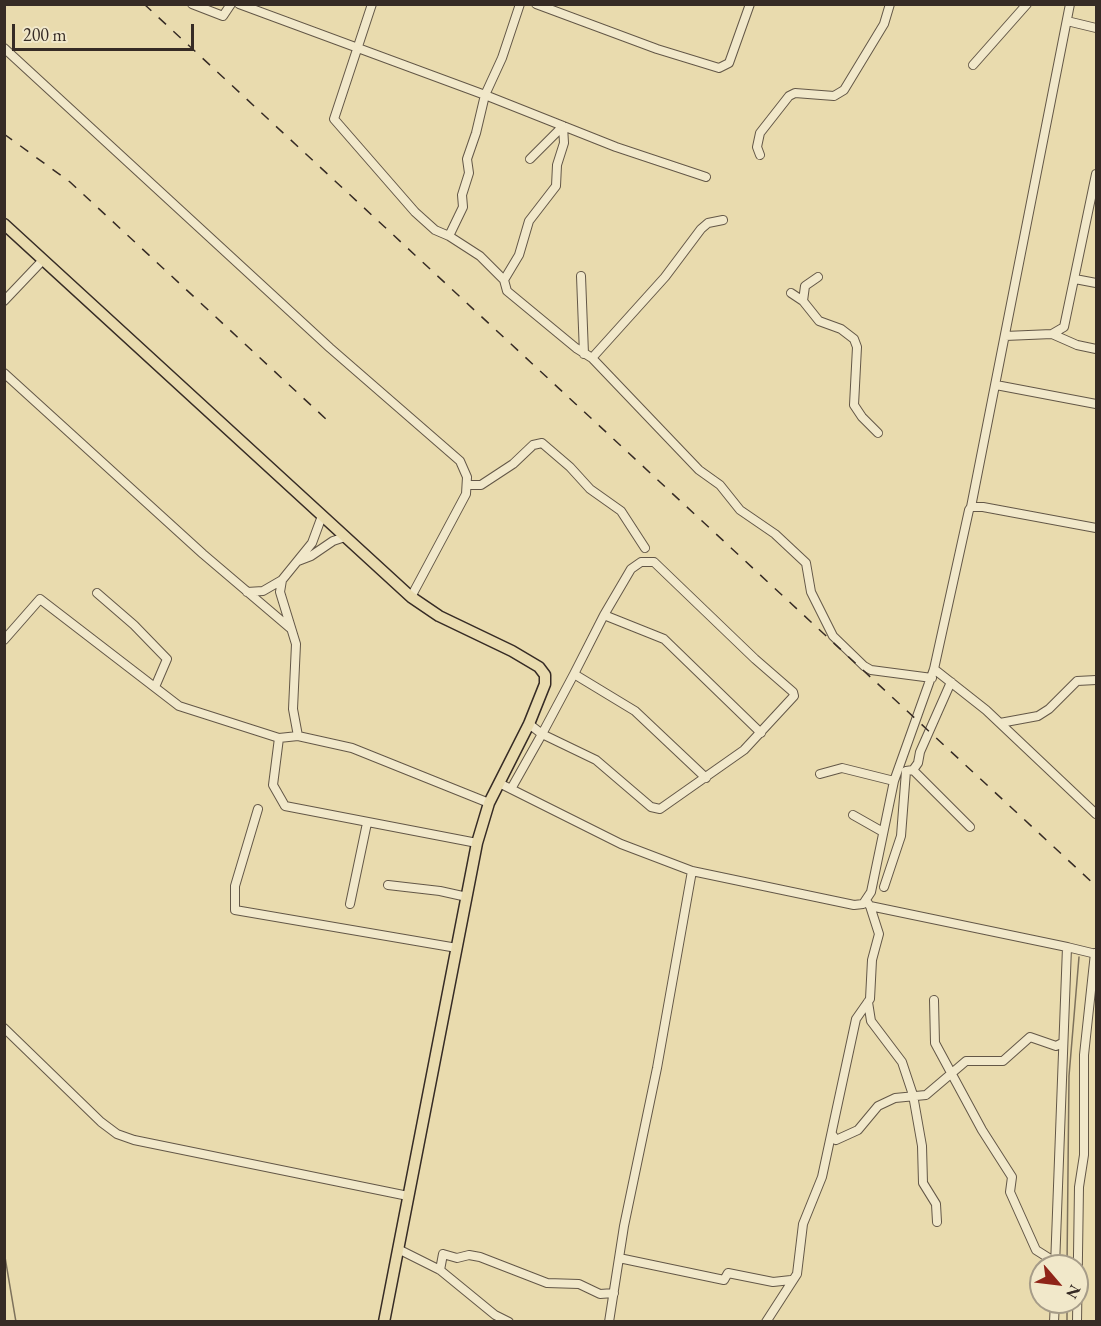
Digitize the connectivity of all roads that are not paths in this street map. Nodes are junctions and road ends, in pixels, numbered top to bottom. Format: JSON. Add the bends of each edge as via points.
{"nodes":[{"id":1,"x":192,"y":4,"type":"edge"},
{"id":2,"x":231,"y":4,"type":"edge"},
{"id":3,"x":239,"y":4,"type":"edge"},
{"id":4,"x":372,"y":4,"type":"edge"},
{"id":5,"x":520,"y":4,"type":"edge"},
{"id":6,"x":536,"y":4,"type":"edge"},
{"id":7,"x":750,"y":4,"type":"edge"},
{"id":8,"x":890,"y":4,"type":"edge"},
{"id":9,"x":1027,"y":4,"type":"edge"},
{"id":10,"x":1070,"y":4,"type":"edge"},
{"id":11,"x":1067,"y":21,"type":"junction"},
{"id":12,"x":1096,"y":28,"type":"edge"},
{"id":13,"x":4,"y":48,"type":"edge"},
{"id":14,"x":357,"y":48,"type":"junction"},
{"id":15,"x":973,"y":65,"type":"dead end"},
{"id":16,"x":485,"y":95,"type":"junction"},
{"id":17,"x":563,"y":126,"type":"junction"},
{"id":18,"x":760,"y":155,"type":"dead end"},
{"id":19,"x":530,"y":159,"type":"dead end"},
{"id":20,"x":1096,"y":174,"type":"edge"},
{"id":21,"x":706,"y":177,"type":"dead end"},
{"id":22,"x":723,"y":220,"type":"dead end"},
{"id":23,"x":4,"y":224,"type":"edge"},
{"id":24,"x":1095,"y":228,"type":"dead end"},
{"id":25,"x":1085,"y":232,"type":"junction"},
{"id":26,"x":449,"y":236,"type":"junction"},
{"id":27,"x":43,"y":260,"type":"junction"},
{"id":28,"x":581,"y":276,"type":"dead end"},
{"id":29,"x":818,"y":277,"type":"dead end"},
{"id":30,"x":504,"y":279,"type":"junction"},
{"id":31,"x":1075,"y":279,"type":"junction"},
{"id":32,"x":1096,"y":284,"type":"edge"},
{"id":33,"x":792,"y":293,"type":"dead end"},
{"id":34,"x":4,"y":301,"type":"edge"},
{"id":35,"x":803,"y":301,"type":"junction"},
{"id":36,"x":1052,"y":334,"type":"junction"},
{"id":37,"x":1005,"y":336,"type":"junction"},
{"id":38,"x":1096,"y":349,"type":"edge"},
{"id":39,"x":588,"y":356,"type":"junction"},
{"id":40,"x":4,"y":373,"type":"edge"},
{"id":41,"x":996,"y":385,"type":"junction"},
{"id":42,"x":1096,"y":404,"type":"edge"},
{"id":43,"x":878,"y":432,"type":"dead end"},
{"id":44,"x":467,"y":485,"type":"junction"},
{"id":45,"x":971,"y":507,"type":"junction"},
{"id":46,"x":322,"y":516,"type":"junction"},
{"id":47,"x":1096,"y":528,"type":"edge"},
{"id":48,"x":345,"y":537,"type":"junction"},
{"id":49,"x":645,"y":548,"type":"dead end"},
{"id":50,"x":295,"y":562,"type":"junction"},
{"id":51,"x":282,"y":580,"type":"junction"},
{"id":52,"x":247,"y":592,"type":"junction"},
{"id":53,"x":97,"y":593,"type":"dead end"},
{"id":54,"x":411,"y":597,"type":"junction"},
{"id":55,"x":604,"y":615,"type":"junction"},
{"id":56,"x":290,"y":628,"type":"junction"},
{"id":57,"x":4,"y":640,"type":"edge"},
{"id":58,"x":574,"y":674,"type":"junction"},
{"id":59,"x":933,"y":674,"type":"junction"},
{"id":60,"x":1096,"y":681,"type":"edge"},
{"id":61,"x":951,"y":682,"type":"junction"},
{"id":62,"x":155,"y":687,"type":"junction"},
{"id":63,"x":1000,"y":723,"type":"junction"},
{"id":64,"x":529,"y":724,"type":"junction"},
{"id":65,"x":761,"y":733,"type":"junction"},
{"id":66,"x":542,"y":734,"type":"junction"},
{"id":67,"x":298,"y":736,"type":"junction"},
{"id":68,"x":279,"y":738,"type":"junction"},
{"id":69,"x":913,"y":770,"type":"junction"},
{"id":70,"x":820,"y":774,"type":"dead end"},
{"id":71,"x":706,"y":778,"type":"junction"},
{"id":72,"x":894,"y":781,"type":"junction"},
{"id":73,"x":499,"y":783,"type":"junction"},
{"id":74,"x":511,"y":789,"type":"junction"},
{"id":75,"x":489,"y":803,"type":"junction"},
{"id":76,"x":258,"y":809,"type":"dead end"},
{"id":77,"x":1096,"y":814,"type":"edge"},
{"id":78,"x":854,"y":815,"type":"dead end"},
{"id":79,"x":367,"y":823,"type":"junction"},
{"id":80,"x":970,"y":827,"type":"dead end"},
{"id":81,"x":883,"y":832,"type":"junction"},
{"id":82,"x":477,"y":843,"type":"junction"},
{"id":83,"x":692,"y":871,"type":"junction"},
{"id":84,"x":388,"y":885,"type":"dead end"},
{"id":85,"x":884,"y":886,"type":"dead end"},
{"id":86,"x":467,"y":897,"type":"junction"},
{"id":87,"x":350,"y":904,"type":"dead end"},
{"id":88,"x":868,"y":904,"type":"junction"},
{"id":89,"x":1067,"y":947,"type":"junction"},
{"id":90,"x":457,"y":948,"type":"junction"},
{"id":91,"x":1096,"y":953,"type":"edge"},
{"id":92,"x":934,"y":1000,"type":"dead end"},
{"id":93,"x":868,"y":1002,"type":"junction"},
{"id":94,"x":4,"y":1028,"type":"edge"},
{"id":95,"x":1062,"y":1043,"type":"junction"},
{"id":96,"x":953,"y":1074,"type":"junction"},
{"id":97,"x":913,"y":1095,"type":"junction"},
{"id":98,"x":832,"y":1134,"type":"junction"},
{"id":99,"x":408,"y":1197,"type":"junction"},
{"id":100,"x":937,"y":1222,"type":"dead end"},
{"id":101,"x":398,"y":1249,"type":"junction"},
{"id":102,"x":1041,"y":1254,"type":"edge"},
{"id":103,"x":1055,"y":1254,"type":"edge"},
{"id":104,"x":619,"y":1258,"type":"junction"},
{"id":105,"x":440,"y":1270,"type":"junction"},
{"id":106,"x":791,"y":1280,"type":"junction"},
{"id":107,"x":614,"y":1293,"type":"junction"},
{"id":108,"x":384,"y":1322,"type":"edge"},
{"id":109,"x":509,"y":1322,"type":"edge"},
{"id":110,"x":609,"y":1322,"type":"edge"},
{"id":111,"x":766,"y":1322,"type":"edge"},
{"id":112,"x":1077,"y":1322,"type":"edge"}],
"edges":[{"from":1,"to":2,"type":"street","via":[[223,16]]},
{"from":3,"to":14,"type":"street"},
{"from":4,"to":14,"type":"street"},
{"from":5,"to":16,"type":"street"},
{"from":6,"to":7,"type":"street","via":[[719,68],[729,63]]},
{"from":8,"to":18,"type":"street","via":[[884,24],[844,90],[834,96],[789,96],[760,134],[756,147]]},
{"from":9,"to":15,"type":"street"},
{"from":10,"to":11,"type":"street"},
{"from":11,"to":12,"type":"street"},
{"from":11,"to":37,"type":"street"},
{"from":13,"to":44,"type":"street","via":[[330,348],[460,461]]},
{"from":14,"to":16,"type":"street"},
{"from":14,"to":26,"type":"street","via":[[334,119],[415,212],[435,230]]},
{"from":16,"to":17,"type":"street"},
{"from":16,"to":26,"type":"street","via":[[467,159],[469,173],[462,195],[463,207]]},
{"from":17,"to":19,"type":"street"},
{"from":17,"to":21,"type":"street"},
{"from":17,"to":30,"type":"street","via":[[556,186],[533,213],[519,255]]},
{"from":20,"to":25,"type":"street"},
{"from":22,"to":39,"type":"street","via":[[701,229],[665,277]]},
{"from":23,"to":27,"type":"main road"},
{"from":24,"to":25,"type":"street"},
{"from":25,"to":31,"type":"street"},
{"from":26,"to":30,"type":"street","via":[[480,256]]},
{"from":27,"to":34,"type":"street"},
{"from":27,"to":46,"type":"main road"},
{"from":28,"to":39,"type":"street"},
{"from":29,"to":35,"type":"street","via":[[805,286]]},
{"from":30,"to":39,"type":"street","via":[[507,291]]},
{"from":31,"to":32,"type":"street"},
{"from":31,"to":36,"type":"street","via":[[1066,324]]},
{"from":33,"to":35,"type":"street"},
{"from":35,"to":43,"type":"street","via":[[819,321],[854,339],[854,405]]},
{"from":36,"to":37,"type":"street"},
{"from":36,"to":38,"type":"street"},
{"from":37,"to":41,"type":"street"},
{"from":39,"to":59,"type":"street","via":[[699,470],[720,485],[740,510],[776,534],[806,563],[811,592],[833,636],[864,666],[871,670]]},
{"from":40,"to":52,"type":"street"},
{"from":41,"to":42,"type":"street"},
{"from":41,"to":45,"type":"street"},
{"from":44,"to":49,"type":"street","via":[[481,485],[533,445],[542,443],[590,489],[621,511]]},
{"from":44,"to":54,"type":"street","via":[[460,506]]},
{"from":45,"to":47,"type":"street"},
{"from":45,"to":59,"type":"street"},
{"from":46,"to":48,"type":"main road"},
{"from":46,"to":50,"type":"street","via":[[312,543]]},
{"from":48,"to":50,"type":"street"},
{"from":48,"to":54,"type":"main road"},
{"from":50,"to":51,"type":"street"},
{"from":51,"to":52,"type":"street","via":[[263,591]]},
{"from":51,"to":56,"type":"street","via":[[280,592]]},
{"from":52,"to":56,"type":"street"},
{"from":53,"to":62,"type":"street","via":[[167,659]]},
{"from":54,"to":64,"type":"main road","via":[[439,616],[539,667],[545,684]]},
{"from":55,"to":58,"type":"street"},
{"from":55,"to":65,"type":"street","via":[[664,639]]},
{"from":55,"to":65,"type":"street","via":[[635,564],[654,562],[794,692],[791,702]]},
{"from":56,"to":67,"type":"street","via":[[296,644],[293,709]]},
{"from":57,"to":62,"type":"street","via":[[40,599]]},
{"from":58,"to":66,"type":"street"},
{"from":58,"to":71,"type":"street","via":[[635,711]]},
{"from":59,"to":61,"type":"street"},
{"from":59,"to":72,"type":"street"},
{"from":60,"to":63,"type":"street","via":[[1077,681],[1038,716]]},
{"from":61,"to":63,"type":"street"},
{"from":61,"to":69,"type":"street"},
{"from":62,"to":68,"type":"street","via":[[179,706]]},
{"from":63,"to":77,"type":"street"},
{"from":64,"to":66,"type":"street"},
{"from":64,"to":73,"type":"main road"},
{"from":65,"to":71,"type":"street"},
{"from":66,"to":71,"type":"street","via":[[596,760],[651,807],[660,809]]},
{"from":66,"to":74,"type":"street"},
{"from":67,"to":68,"type":"street"},
{"from":67,"to":75,"type":"street","via":[[352,748]]},
{"from":68,"to":79,"type":"street","via":[[273,785],[285,806]]},
{"from":69,"to":80,"type":"street"},
{"from":69,"to":85,"type":"street","via":[[906,771],[901,836]]},
{"from":70,"to":72,"type":"street","via":[[842,768]]},
{"from":72,"to":81,"type":"street"},
{"from":73,"to":74,"type":"street"},
{"from":73,"to":75,"type":"main road"},
{"from":74,"to":83,"type":"street","via":[[621,844]]},
{"from":75,"to":82,"type":"main road"},
{"from":76,"to":90,"type":"street","via":[[235,886],[235,910]]},
{"from":78,"to":81,"type":"street"},
{"from":79,"to":82,"type":"street"},
{"from":79,"to":87,"type":"street"},
{"from":81,"to":88,"type":"street"},
{"from":82,"to":86,"type":"main road"},
{"from":83,"to":88,"type":"street","via":[[854,905]]},
{"from":83,"to":104,"type":"street"},
{"from":84,"to":86,"type":"street"},
{"from":86,"to":90,"type":"main road"},
{"from":88,"to":89,"type":"street"},
{"from":88,"to":93,"type":"street","via":[[879,934]]},
{"from":89,"to":91,"type":"street"},
{"from":89,"to":95,"type":"street"},
{"from":90,"to":99,"type":"main road"},
{"from":91,"to":112,"type":"street","via":[[1084,1055]]},
{"from":92,"to":96,"type":"street","via":[[935,1043]]},
{"from":93,"to":97,"type":"street","via":[[871,1021],[902,1062]]},
{"from":93,"to":98,"type":"street","via":[[856,1019]]},
{"from":94,"to":99,"type":"street","via":[[117,1134]]},
{"from":95,"to":96,"type":"street","via":[[1056,1046],[1030,1037],[1003,1061],[966,1061]]},
{"from":95,"to":103,"type":"street"},
{"from":96,"to":97,"type":"street","via":[[926,1095]]},
{"from":96,"to":102,"type":"street","via":[[1012,1177],[1010,1192],[1036,1250]]},
{"from":97,"to":98,"type":"street","via":[[878,1106],[858,1130],[836,1140]]},
{"from":97,"to":100,"type":"street","via":[[922,1146],[923,1183],[936,1204]]},
{"from":98,"to":106,"type":"street","via":[[822,1177],[803,1224],[797,1274]]},
{"from":99,"to":101,"type":"main road"},
{"from":101,"to":105,"type":"street"},
{"from":101,"to":108,"type":"main road"},
{"from":104,"to":106,"type":"street","via":[[724,1280],[728,1273],[773,1282]]},
{"from":104,"to":107,"type":"street"},
{"from":105,"to":107,"type":"street","via":[[443,1254],[457,1258],[469,1255],[547,1282],[579,1284],[600,1294]]},
{"from":105,"to":109,"type":"street"},
{"from":106,"to":111,"type":"street"},
{"from":107,"to":110,"type":"street"}]}
